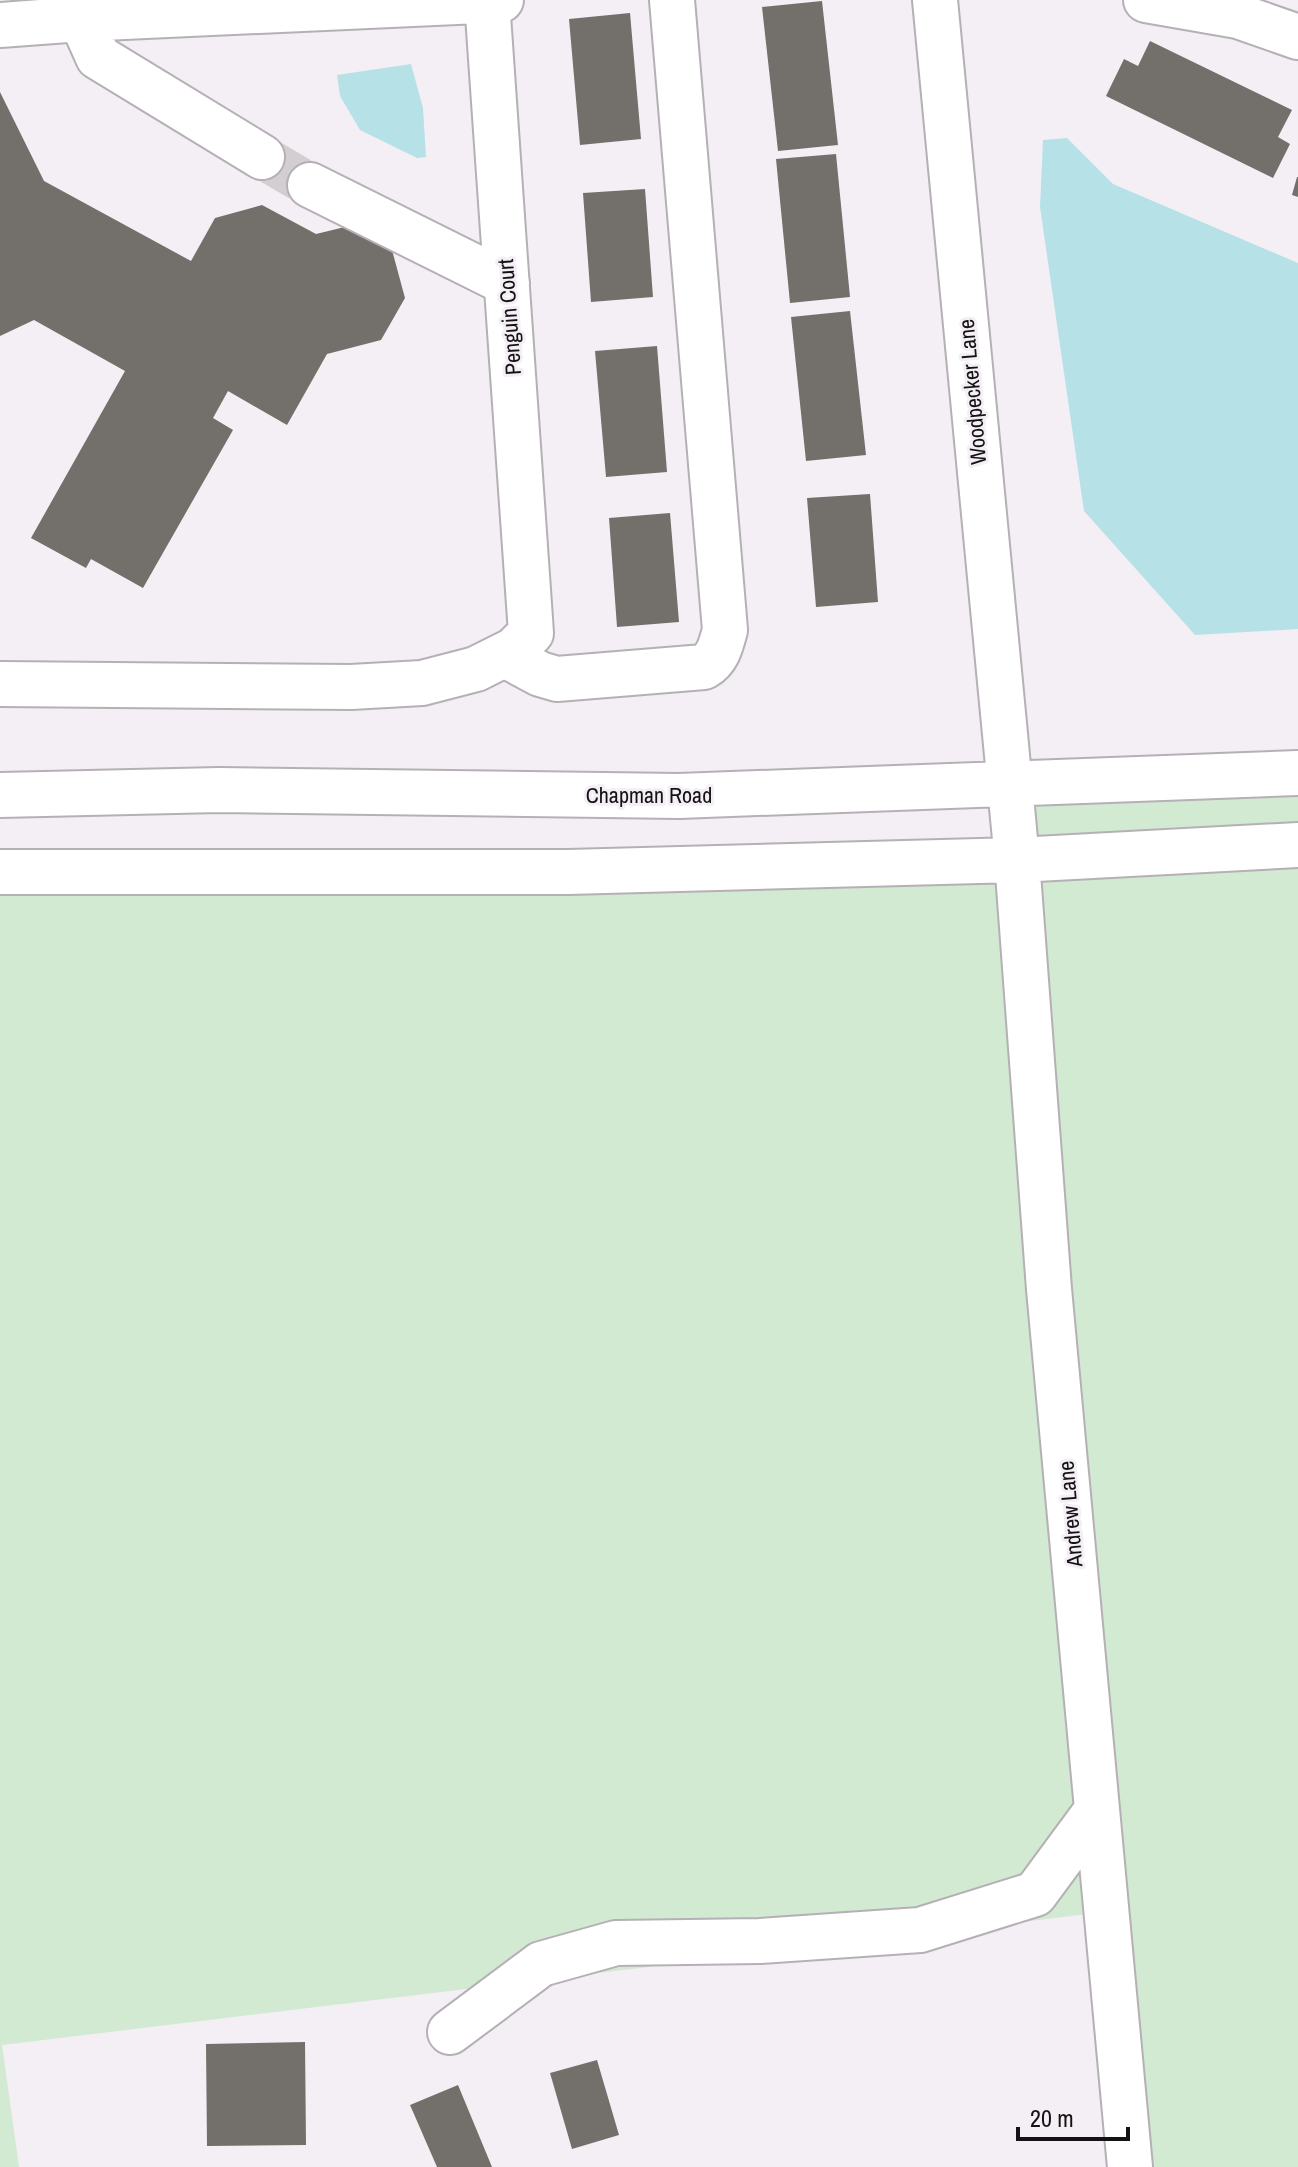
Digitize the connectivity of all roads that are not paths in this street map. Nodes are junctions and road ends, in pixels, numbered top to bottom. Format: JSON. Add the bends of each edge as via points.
{"nodes":[{"id":1,"x":672,"y":0,"type":"edge"},
{"id":2,"x":935,"y":0,"type":"edge"},
{"id":3,"x":1146,"y":0,"type":"edge"},
{"id":4,"x":494,"y":1,"type":"edge"},
{"id":5,"x":81,"y":19,"type":"junction"},
{"id":6,"x":0,"y":25,"type":"edge"},
{"id":7,"x":1298,"y":37,"type":"edge"},
{"id":8,"x":262,"y":157,"type":"tunnel mouth"},
{"id":9,"x":310,"y":185,"type":"tunnel mouth"},
{"id":10,"x":507,"y":283,"type":"junction"},
{"id":11,"x":518,"y":644,"type":"junction"},
{"id":12,"x":0,"y":684,"type":"edge"},
{"id":13,"x":1298,"y":773,"type":"edge"},
{"id":14,"x":1009,"y":784,"type":"junction"},
{"id":15,"x":0,"y":795,"type":"edge"},
{"id":16,"x":1298,"y":845,"type":"edge"},
{"id":17,"x":1017,"y":860,"type":"junction"},
{"id":18,"x":0,"y":872,"type":"edge"},
{"id":19,"x":1097,"y":1810,"type":"junction"},
{"id":20,"x":450,"y":2032,"type":"dead end"},
{"id":21,"x":1130,"y":2167,"type":"edge"}],
"edges":[{"from":1,"to":11,"type":"street","via":[[725,630],[720,648],[704,667],[557,679],[540,674]]},
{"from":2,"to":14,"type":"street","name":"Woodpecker Lane"},
{"from":3,"to":7,"type":"street","via":[[1238,16]]},
{"from":4,"to":5,"type":"street"},
{"from":4,"to":10,"type":"street","name":"Penguin Court"},
{"from":5,"to":6,"type":"street"},
{"from":5,"to":8,"type":"street","via":[[98,57]]},
{"from":9,"to":10,"type":"street"},
{"from":10,"to":11,"type":"street","name":"Penguin Court"},
{"from":11,"to":12,"type":"street","via":[[476,669],[422,683]]},
{"from":13,"to":14,"type":"street","name":"Chapman Road"},
{"from":14,"to":15,"type":"street","name":"Chapman Road","via":[[679,796],[219,790]]},
{"from":14,"to":17,"type":"street","name":"Woodpecker Lane"},
{"from":16,"to":17,"type":"street"},
{"from":17,"to":18,"type":"street","via":[[568,872]]},
{"from":17,"to":19,"type":"street","name":"Andrew Lane","via":[[1049,1289]]},
{"from":19,"to":20,"type":"street","via":[[1035,1894],[920,1930],[760,1941],[616,1943],[541,1964]]},
{"from":19,"to":21,"type":"street","name":"Andrew Lane"}]}
